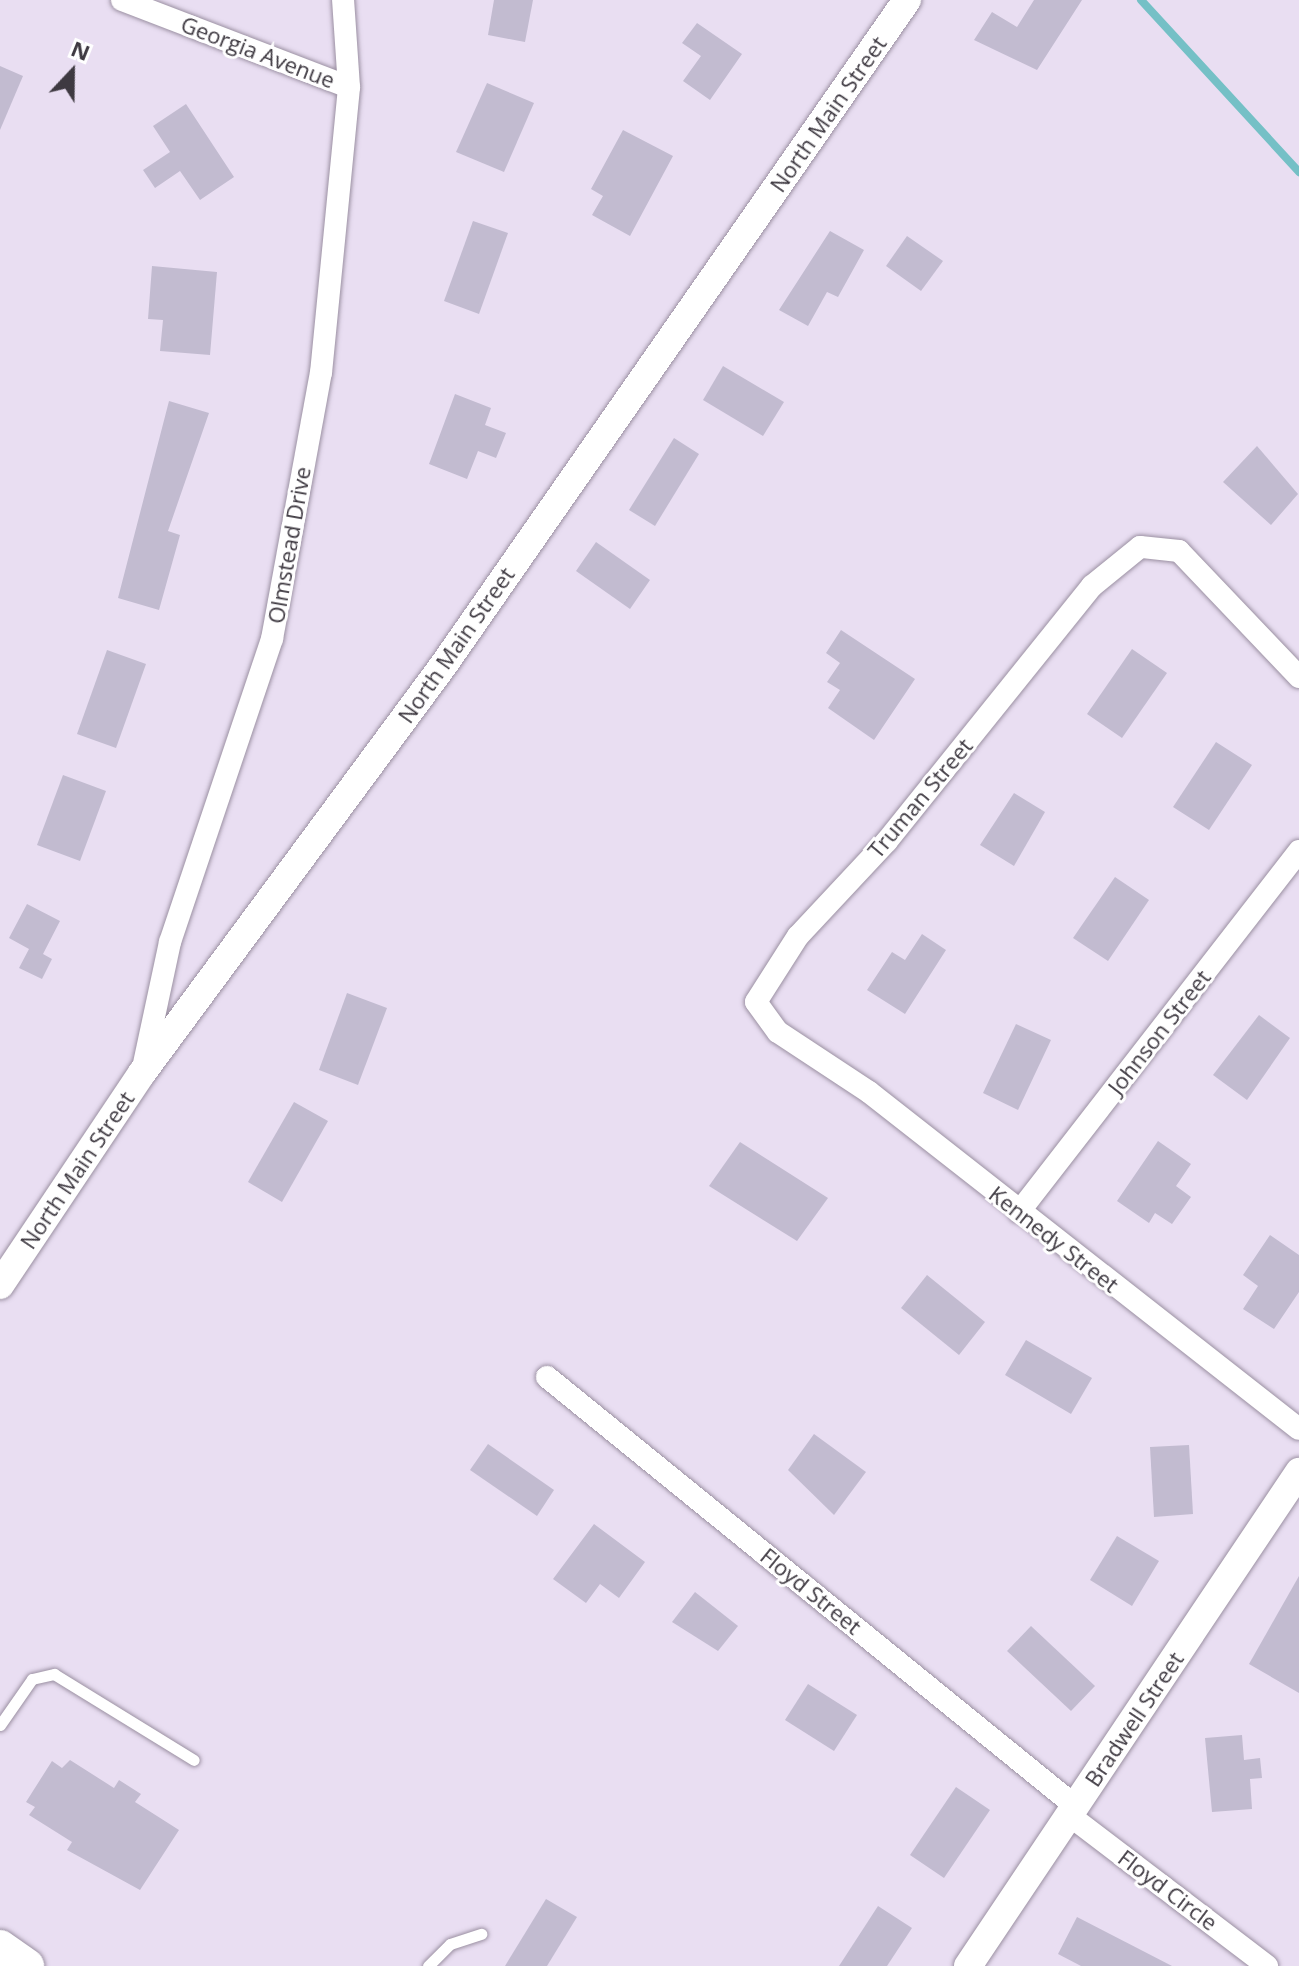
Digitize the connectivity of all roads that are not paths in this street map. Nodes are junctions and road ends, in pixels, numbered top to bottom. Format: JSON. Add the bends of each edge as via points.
{"nodes":[{"id":1,"x":122,"y":0,"type":"edge"},
{"id":2,"x":343,"y":0,"type":"edge"},
{"id":3,"x":907,"y":0,"type":"edge"},
{"id":4,"x":349,"y":87,"type":"junction"},
{"id":5,"x":1299,"y":677,"type":"edge"},
{"id":6,"x":1299,"y":851,"type":"edge"},
{"id":7,"x":808,"y":1053,"type":"joint"},
{"id":8,"x":142,"y":1073,"type":"junction"},
{"id":9,"x":1019,"y":1212,"type":"junction"},
{"id":10,"x":0,"y":1285,"type":"edge"},
{"id":11,"x":547,"y":1377,"type":"dead end"},
{"id":12,"x":1299,"y":1429,"type":"edge"},
{"id":13,"x":1299,"y":1472,"type":"edge"},
{"id":14,"x":0,"y":1725,"type":"edge"},
{"id":15,"x":194,"y":1760,"type":"dead end"},
{"id":16,"x":1072,"y":1811,"type":"junction"},
{"id":17,"x":481,"y":1934,"type":"dead end"},
{"id":18,"x":0,"y":1948,"type":"edge"},
{"id":19,"x":26,"y":1966,"type":"edge"},
{"id":20,"x":428,"y":1966,"type":"edge"},
{"id":21,"x":968,"y":1966,"type":"edge"},
{"id":22,"x":1267,"y":1966,"type":"edge"}],
"edges":[{"from":1,"to":4,"type":"street","name":"Georgia Avenue"},
{"from":2,"to":4,"type":"street","name":"Olmstead Drive"},
{"from":3,"to":8,"type":"street","name":"North Main Street","via":[[445,663]]},
{"from":4,"to":8,"type":"street","name":"Olmstead Drive","via":[[321,373],[272,639],[170,942]]},
{"from":5,"to":7,"type":"street","name":"Truman Street","via":[[1179,551],[1140,547],[1092,586],[887,841],[798,936],[756,1002],[778,1032]]},
{"from":6,"to":9,"type":"street","name":"Johnson Street"},
{"from":7,"to":9,"type":"street","name":"Kennedy Street","via":[[869,1092]]},
{"from":8,"to":10,"type":"street","name":"North Main Street"},
{"from":9,"to":12,"type":"street","name":"Kennedy Street"},
{"from":11,"to":16,"type":"street","name":"Floyd Street"},
{"from":13,"to":16,"type":"street","name":"Bradwell Street"},
{"from":14,"to":15,"type":"lane","via":[[32,1679],[54,1674]]},
{"from":16,"to":21,"type":"street","name":"Bradwell Street"},
{"from":16,"to":22,"type":"street","name":"Floyd Circle"},
{"from":17,"to":20,"type":"lane","via":[[450,1944]]},
{"from":18,"to":19,"type":"main road"}]}
